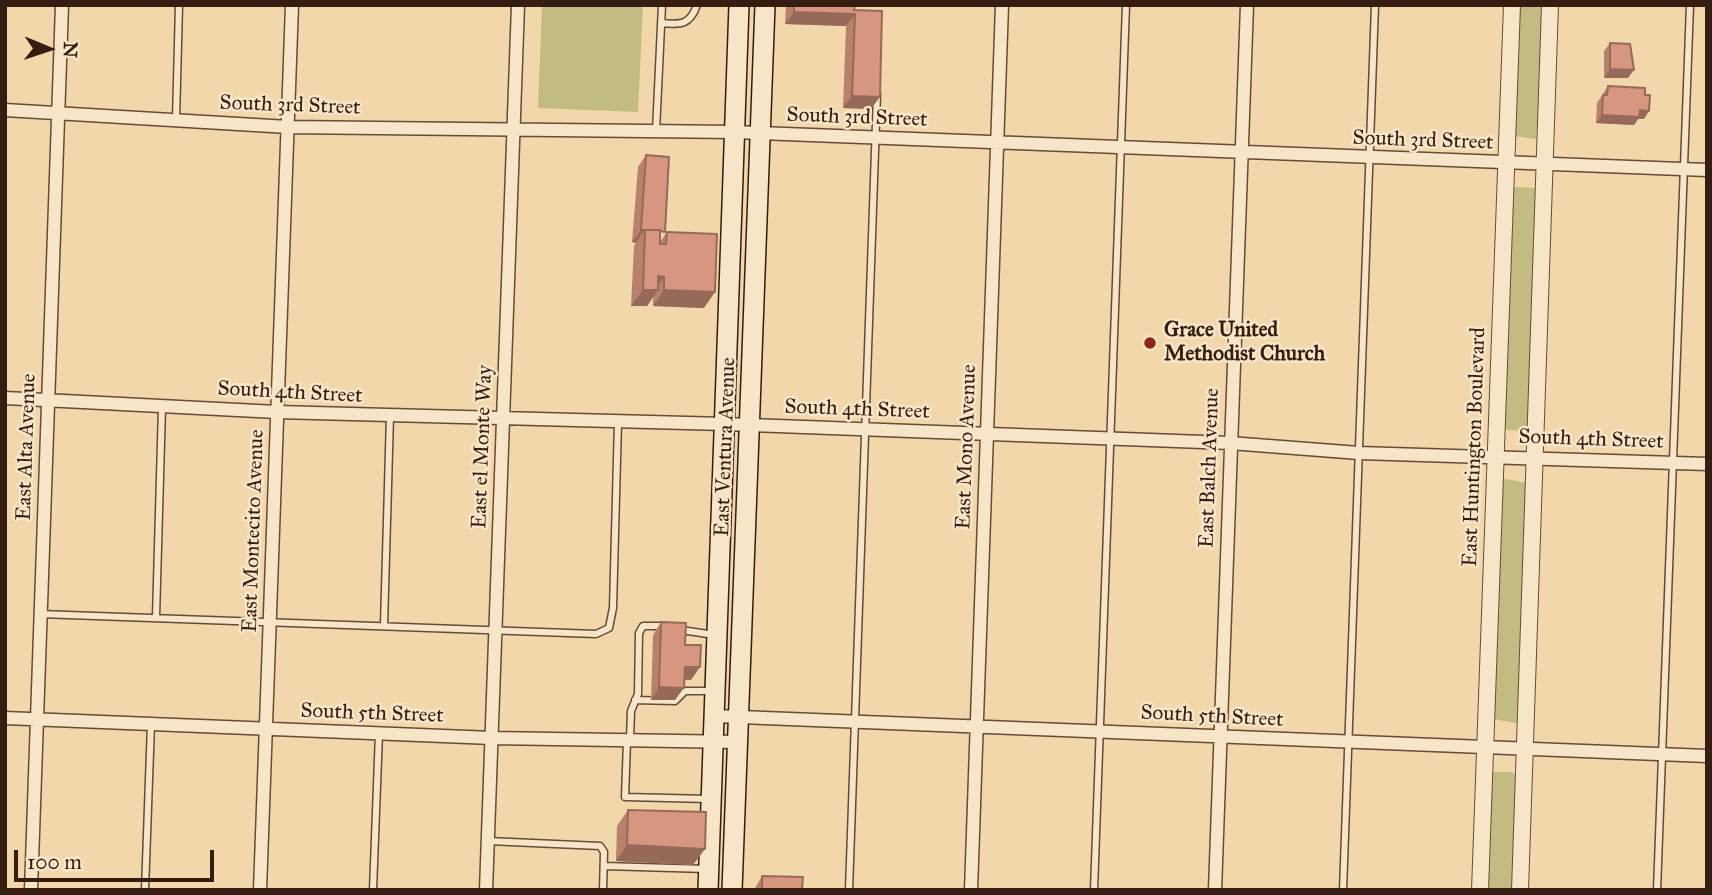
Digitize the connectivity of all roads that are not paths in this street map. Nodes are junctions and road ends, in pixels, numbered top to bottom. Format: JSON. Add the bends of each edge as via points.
{"nodes":[{"id":1,"x":62,"y":5,"type":"edge"},
{"id":2,"x":179,"y":5,"type":"edge"},
{"id":3,"x":292,"y":5,"type":"edge"},
{"id":4,"x":518,"y":5,"type":"edge"},
{"id":5,"x":662,"y":5,"type":"edge"},
{"id":6,"x":696,"y":5,"type":"edge"},
{"id":7,"x":739,"y":5,"type":"edge"},
{"id":8,"x":765,"y":5,"type":"edge"},
{"id":9,"x":1002,"y":5,"type":"edge"},
{"id":10,"x":1125,"y":5,"type":"edge"},
{"id":11,"x":1247,"y":5,"type":"edge"},
{"id":12,"x":1375,"y":5,"type":"edge"},
{"id":13,"x":1512,"y":5,"type":"edge"},
{"id":14,"x":1550,"y":5,"type":"edge"},
{"id":15,"x":1690,"y":5,"type":"edge"},
{"id":16,"x":661,"y":23,"type":"junction"},
{"id":17,"x":878,"y":87,"type":"edge"},
{"id":18,"x":5,"y":110,"type":"edge"},
{"id":19,"x":59,"y":113,"type":"junction"},
{"id":20,"x":176,"y":120,"type":"junction"},
{"id":21,"x":288,"y":127,"type":"junction"},
{"id":22,"x":514,"y":129,"type":"junction"},
{"id":23,"x":656,"y":131,"type":"junction"},
{"id":24,"x":734,"y":132,"type":"junction"},
{"id":25,"x":760,"y":133,"type":"junction"},
{"id":26,"x":876,"y":138,"type":"junction"},
{"id":27,"x":997,"y":144,"type":"junction"},
{"id":28,"x":1121,"y":149,"type":"junction"},
{"id":29,"x":1241,"y":154,"type":"junction"},
{"id":30,"x":1370,"y":158,"type":"junction"},
{"id":31,"x":1505,"y":164,"type":"junction"},
{"id":32,"x":1544,"y":165,"type":"junction"},
{"id":33,"x":1683,"y":170,"type":"junction"},
{"id":34,"x":1707,"y":170,"type":"edge"},
{"id":35,"x":5,"y":398,"type":"edge"},
{"id":36,"x":48,"y":398,"type":"junction"},
{"id":37,"x":162,"y":405,"type":"junction"},
{"id":38,"x":278,"y":412,"type":"junction"},
{"id":39,"x":390,"y":416,"type":"junction"},
{"id":40,"x":503,"y":420,"type":"junction"},
{"id":41,"x":618,"y":422,"type":"junction"},
{"id":42,"x":724,"y":424,"type":"junction"},
{"id":43,"x":749,"y":425,"type":"junction"},
{"id":44,"x":866,"y":430,"type":"junction"},
{"id":45,"x":987,"y":435,"type":"junction"},
{"id":46,"x":1110,"y":439,"type":"junction"},
{"id":47,"x":1230,"y":443,"type":"junction"},
{"id":48,"x":1359,"y":453,"type":"junction"},
{"id":49,"x":1496,"y":456,"type":"junction"},
{"id":50,"x":1534,"y":457,"type":"junction"},
{"id":51,"x":1672,"y":463,"type":"junction"},
{"id":52,"x":1707,"y":464,"type":"edge"},
{"id":53,"x":40,"y":614,"type":"junction"},
{"id":54,"x":156,"y":617,"type":"junction"},
{"id":55,"x":270,"y":621,"type":"junction"},
{"id":56,"x":384,"y":625,"type":"junction"},
{"id":57,"x":496,"y":629,"type":"junction"},
{"id":58,"x":717,"y":635,"type":"junction"},
{"id":59,"x":715,"y":691,"type":"junction"},
{"id":60,"x":635,"y":700,"type":"junction"},
{"id":61,"x":715,"y":716,"type":"junction"},
{"id":62,"x":739,"y":717,"type":"junction"},
{"id":63,"x":5,"y":718,"type":"edge"},
{"id":64,"x":36,"y":719,"type":"junction"},
{"id":65,"x":855,"y":721,"type":"junction"},
{"id":66,"x":151,"y":724,"type":"junction"},
{"id":67,"x":976,"y":725,"type":"junction"},
{"id":68,"x":266,"y":728,"type":"junction"},
{"id":69,"x":1099,"y":731,"type":"junction"},
{"id":70,"x":379,"y":733,"type":"junction"},
{"id":71,"x":1220,"y":737,"type":"junction"},
{"id":72,"x":492,"y":738,"type":"junction"},
{"id":73,"x":629,"y":739,"type":"junction"},
{"id":74,"x":714,"y":741,"type":"junction"},
{"id":75,"x":738,"y":742,"type":"junction"},
{"id":76,"x":1348,"y":742,"type":"junction"},
{"id":77,"x":1486,"y":748,"type":"junction"},
{"id":78,"x":1525,"y":750,"type":"junction"},
{"id":79,"x":1661,"y":755,"type":"junction"},
{"id":80,"x":1707,"y":757,"type":"edge"},
{"id":81,"x":711,"y":800,"type":"junction"},
{"id":82,"x":488,"y":841,"type":"junction"},
{"id":83,"x":604,"y":866,"type":"junction"},
{"id":84,"x":709,"y":869,"type":"junction"},
{"id":85,"x":31,"y":890,"type":"edge"},
{"id":86,"x":145,"y":890,"type":"edge"},
{"id":87,"x":260,"y":890,"type":"edge"},
{"id":88,"x":373,"y":890,"type":"edge"},
{"id":89,"x":486,"y":890,"type":"edge"},
{"id":90,"x":603,"y":890,"type":"edge"},
{"id":91,"x":708,"y":890,"type":"edge"},
{"id":92,"x":733,"y":890,"type":"edge"},
{"id":93,"x":849,"y":890,"type":"edge"},
{"id":94,"x":971,"y":890,"type":"edge"},
{"id":95,"x":1094,"y":890,"type":"edge"},
{"id":96,"x":1215,"y":890,"type":"edge"},
{"id":97,"x":1343,"y":890,"type":"edge"},
{"id":98,"x":1480,"y":890,"type":"edge"},
{"id":99,"x":1520,"y":890,"type":"edge"},
{"id":100,"x":1657,"y":890,"type":"edge"}],
"edges":[{"from":1,"to":19,"type":"street","name":"East Alta Avenue"},
{"from":2,"to":20,"type":"lane"},
{"from":3,"to":21,"type":"street","name":"East Montecito Avenue"},
{"from":4,"to":22,"type":"street","name":"East el Monte Way"},
{"from":5,"to":16,"type":"lane"},
{"from":6,"to":16,"type":"lane","via":[[692,18],[681,25]]},
{"from":7,"to":24,"type":"main road","name":"East Ventura Avenue"},
{"from":8,"to":25,"type":"main road","name":"East Ventura Avenue"},
{"from":9,"to":27,"type":"street","name":"East Mono Avenue"},
{"from":10,"to":28,"type":"lane"},
{"from":11,"to":29,"type":"street","name":"East Balch Avenue"},
{"from":12,"to":30,"type":"lane"},
{"from":13,"to":31,"type":"street","name":"East Huntington Boulevard"},
{"from":14,"to":32,"type":"street"},
{"from":15,"to":33,"type":"lane"},
{"from":16,"to":23,"type":"lane"},
{"from":17,"to":26,"type":"lane"},
{"from":18,"to":19,"type":"street","name":"South 3rd Street"},
{"from":19,"to":20,"type":"street","name":"South 3rd Street"},
{"from":19,"to":36,"type":"street","name":"East Alta Avenue"},
{"from":20,"to":21,"type":"street","name":"South 3rd Street"},
{"from":21,"to":22,"type":"street","name":"South 3rd Street"},
{"from":21,"to":38,"type":"street","name":"East Montecito Avenue"},
{"from":22,"to":23,"type":"street","name":"South 3rd Street"},
{"from":22,"to":40,"type":"street","name":"East el Monte Way"},
{"from":23,"to":24,"type":"street","name":"South 3rd Street"},
{"from":24,"to":25,"type":"street","name":"South 3rd Street"},
{"from":24,"to":42,"type":"main road","name":"East Ventura Avenue"},
{"from":25,"to":26,"type":"street","name":"South 3rd Street"},
{"from":25,"to":43,"type":"main road","name":"East Ventura Avenue"},
{"from":26,"to":27,"type":"street","name":"South 3rd Street"},
{"from":26,"to":44,"type":"lane"},
{"from":27,"to":28,"type":"street","name":"South 3rd Street"},
{"from":27,"to":45,"type":"street","name":"East Mono Avenue"},
{"from":28,"to":29,"type":"street","name":"South 3rd Street"},
{"from":28,"to":46,"type":"lane"},
{"from":29,"to":30,"type":"street","name":"South 3rd Street"},
{"from":29,"to":47,"type":"street","name":"East Balch Avenue"},
{"from":30,"to":31,"type":"street","name":"South 3rd Street"},
{"from":30,"to":48,"type":"lane"},
{"from":31,"to":32,"type":"street","name":"South 3rd Street"},
{"from":31,"to":49,"type":"street","name":"East Huntington Boulevard"},
{"from":32,"to":33,"type":"street","name":"South 3rd Street"},
{"from":32,"to":50,"type":"street"},
{"from":33,"to":34,"type":"street","name":"South 3rd Street"},
{"from":33,"to":51,"type":"lane"},
{"from":35,"to":36,"type":"street","name":"South 4th Street"},
{"from":36,"to":37,"type":"street","name":"South 4th Street"},
{"from":36,"to":53,"type":"street","name":"East Alta Avenue"},
{"from":37,"to":38,"type":"street","name":"South 4th Street"},
{"from":37,"to":54,"type":"lane"},
{"from":38,"to":39,"type":"street","name":"South 4th Street"},
{"from":38,"to":55,"type":"street","name":"East Montecito Avenue"},
{"from":39,"to":40,"type":"street","name":"South 4th Street"},
{"from":39,"to":56,"type":"lane"},
{"from":40,"to":41,"type":"street","name":"South 4th Street"},
{"from":40,"to":57,"type":"street","name":"East el Monte Way"},
{"from":41,"to":42,"type":"street","name":"South 4th Street"},
{"from":41,"to":57,"type":"lane","via":[[609,628],[596,634]]},
{"from":42,"to":43,"type":"street","name":"South 4th Street"},
{"from":42,"to":58,"type":"main road","name":"East Ventura Avenue"},
{"from":43,"to":44,"type":"street","name":"South 4th Street"},
{"from":43,"to":62,"type":"main road","name":"East Ventura Avenue"},
{"from":44,"to":45,"type":"street","name":"South 4th Street"},
{"from":44,"to":65,"type":"lane"},
{"from":45,"to":46,"type":"street","name":"South 4th Street"},
{"from":45,"to":67,"type":"street","name":"East Mono Avenue"},
{"from":46,"to":47,"type":"street","name":"South 4th Street"},
{"from":46,"to":69,"type":"lane"},
{"from":47,"to":48,"type":"street","name":"South 4th Street"},
{"from":47,"to":71,"type":"street","name":"East Balch Avenue"},
{"from":48,"to":49,"type":"street","name":"South 4th Street"},
{"from":48,"to":76,"type":"lane"},
{"from":49,"to":50,"type":"street","name":"South 4th Street"},
{"from":49,"to":77,"type":"street","name":"East Huntington Boulevard"},
{"from":50,"to":51,"type":"street","name":"South 4th Street"},
{"from":50,"to":78,"type":"street"},
{"from":51,"to":52,"type":"street","name":"South 4th Street"},
{"from":51,"to":79,"type":"lane"},
{"from":53,"to":54,"type":"lane"},
{"from":53,"to":64,"type":"street","name":"East Alta Avenue"},
{"from":54,"to":55,"type":"lane"},
{"from":55,"to":56,"type":"lane"},
{"from":55,"to":68,"type":"street","name":"East Montecito Avenue"},
{"from":56,"to":57,"type":"lane"},
{"from":57,"to":72,"type":"street","name":"East el Monte Way"},
{"from":58,"to":59,"type":"main road","name":"East Ventura Avenue"},
{"from":58,"to":60,"type":"lane","via":[[687,634],[673,625],[643,625]]},
{"from":59,"to":60,"type":"lane","via":[[685,691],[675,701]]},
{"from":59,"to":61,"type":"main road","name":"East Ventura Avenue"},
{"from":60,"to":73,"type":"lane"},
{"from":61,"to":62,"type":"street","name":"South 5th Street"},
{"from":61,"to":74,"type":"main road","name":"East Ventura Avenue"},
{"from":62,"to":65,"type":"street","name":"South 5th Street"},
{"from":62,"to":75,"type":"main road","name":"East Ventura Avenue"},
{"from":63,"to":64,"type":"street","name":"South 5th Street"},
{"from":64,"to":66,"type":"street","name":"South 5th Street"},
{"from":64,"to":85,"type":"street","name":"East Alta Avenue"},
{"from":65,"to":67,"type":"street","name":"South 5th Street"},
{"from":65,"to":93,"type":"lane"},
{"from":66,"to":68,"type":"street","name":"South 5th Street"},
{"from":66,"to":86,"type":"lane"},
{"from":67,"to":69,"type":"street","name":"South 5th Street"},
{"from":67,"to":94,"type":"street","name":"East Mono Avenue"},
{"from":68,"to":70,"type":"street","name":"South 5th Street"},
{"from":68,"to":87,"type":"street","name":"East Montecito Avenue"},
{"from":69,"to":71,"type":"street","name":"South 5th Street"},
{"from":69,"to":95,"type":"lane"},
{"from":70,"to":72,"type":"street","name":"South 5th Street"},
{"from":70,"to":88,"type":"lane"},
{"from":71,"to":76,"type":"street","name":"South 5th Street"},
{"from":71,"to":96,"type":"street","name":"East Balch Avenue"},
{"from":72,"to":73,"type":"street","name":"South 5th Street"},
{"from":72,"to":82,"type":"street","name":"East el Monte Way"},
{"from":73,"to":74,"type":"street","name":"South 5th Street"},
{"from":73,"to":81,"type":"lane","via":[[625,797]]},
{"from":74,"to":75,"type":"street","name":"South 5th Street"},
{"from":74,"to":81,"type":"main road","name":"East Ventura Avenue"},
{"from":75,"to":92,"type":"main road","name":"East Ventura Avenue"},
{"from":76,"to":77,"type":"street","name":"South 5th Street"},
{"from":76,"to":97,"type":"lane"},
{"from":77,"to":78,"type":"street","name":"South 5th Street"},
{"from":77,"to":98,"type":"street","name":"East Huntington Boulevard"},
{"from":78,"to":79,"type":"street","name":"South 5th Street"},
{"from":78,"to":99,"type":"street"},
{"from":79,"to":80,"type":"street","name":"South 5th Street"},
{"from":79,"to":100,"type":"lane"},
{"from":81,"to":84,"type":"main road","name":"East Ventura Avenue"},
{"from":82,"to":83,"type":"lane","via":[[600,846]]},
{"from":82,"to":89,"type":"street","name":"East el Monte Way"},
{"from":83,"to":84,"type":"lane"},
{"from":83,"to":90,"type":"lane"},
{"from":84,"to":91,"type":"main road","name":"East Ventura Avenue"}]}
